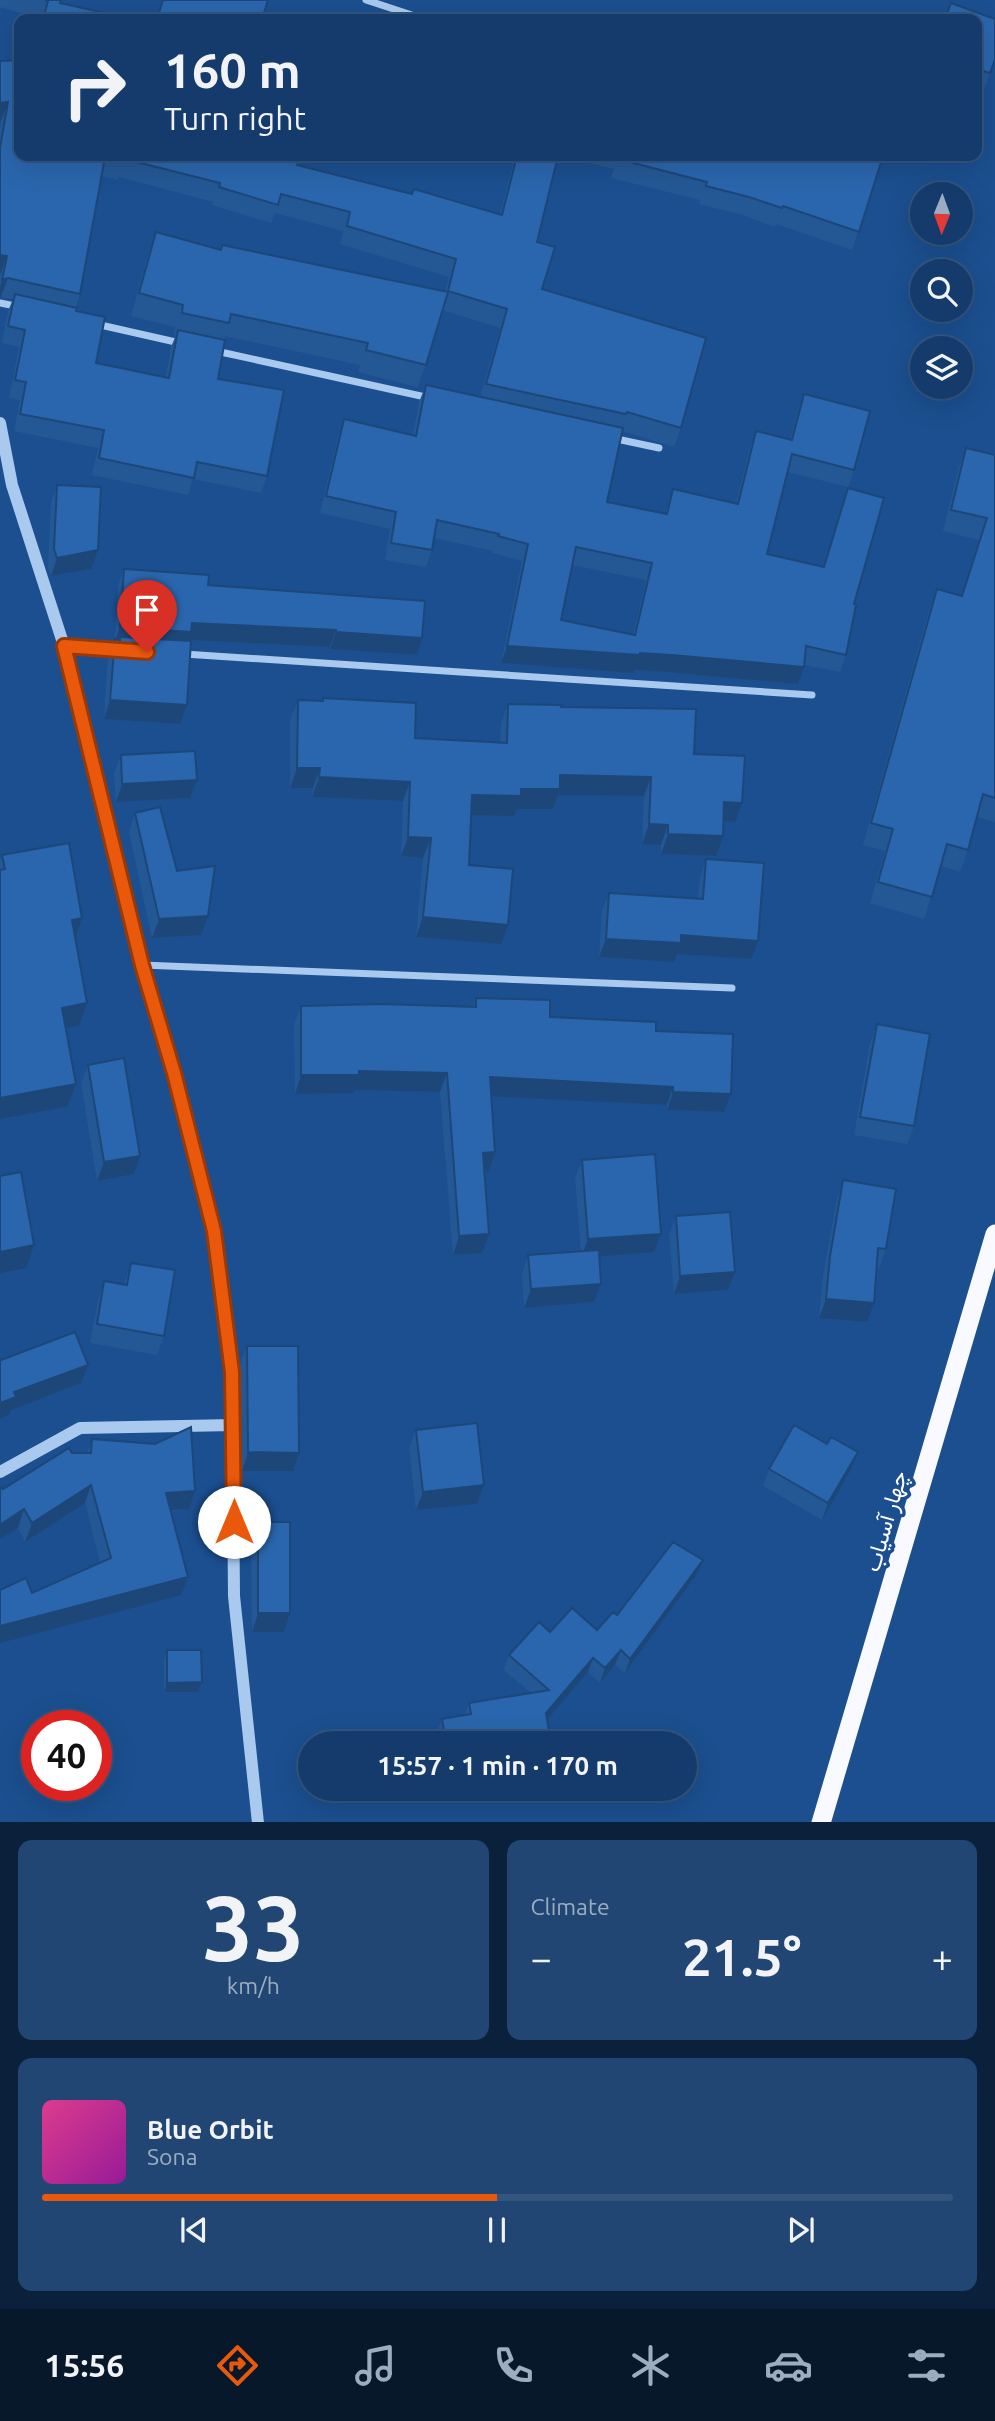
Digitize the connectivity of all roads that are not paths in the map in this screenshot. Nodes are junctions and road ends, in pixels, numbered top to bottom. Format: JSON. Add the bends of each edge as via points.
{"nodes":[{"id":1,"x":366,"y":0,"type":"edge"},
{"id":2,"x":409,"y":14,"type":"edge"},
{"id":3,"x":0,"y":303,"type":"edge"},
{"id":4,"x":27,"y":309,"type":"edge"},
{"id":5,"x":81,"y":321,"type":"edge"},
{"id":6,"x":188,"y":345,"type":"edge"},
{"id":7,"x":202,"y":348,"type":"edge"},
{"id":8,"x":444,"y":401,"type":"edge"},
{"id":9,"x":0,"y":423,"type":"edge"},
{"id":10,"x":605,"y":436,"type":"edge"},
{"id":11,"x":659,"y":448,"type":"dead end"},
{"id":12,"x":64,"y":646,"type":"junction"},
{"id":13,"x":133,"y":651,"type":"edge"},
{"id":14,"x":175,"y":654,"type":"edge"},
{"id":15,"x":812,"y":695,"type":"dead end"},
{"id":16,"x":142,"y":965,"type":"junction"},
{"id":17,"x":732,"y":988,"type":"dead end"},
{"id":18,"x":995,"y":1234,"type":"edge"},
{"id":19,"x":234,"y":1425,"type":"junction"},
{"id":20,"x":0,"y":1472,"type":"edge"},
{"id":21,"x":258,"y":1822,"type":"edge"},
{"id":22,"x":821,"y":1822,"type":"edge"}],
"edges":[{"from":1,"to":2,"type":"street"},
{"from":3,"to":4,"type":"street"},
{"from":5,"to":6,"type":"street"},
{"from":7,"to":8,"type":"street"},
{"from":9,"to":12,"type":"street","via":[[12,485]]},
{"from":10,"to":11,"type":"street"},
{"from":12,"to":13,"type":"street"},
{"from":12,"to":16,"type":"street"},
{"from":14,"to":15,"type":"street"},
{"from":16,"to":17,"type":"street"},
{"from":16,"to":19,"type":"street","via":[[214,1231]]},
{"from":18,"to":22,"type":"highway","name":"چهار آسیاب"},
{"from":19,"to":20,"type":"street","via":[[80,1428]]},
{"from":19,"to":21,"type":"street","via":[[234,1596]]}]}
